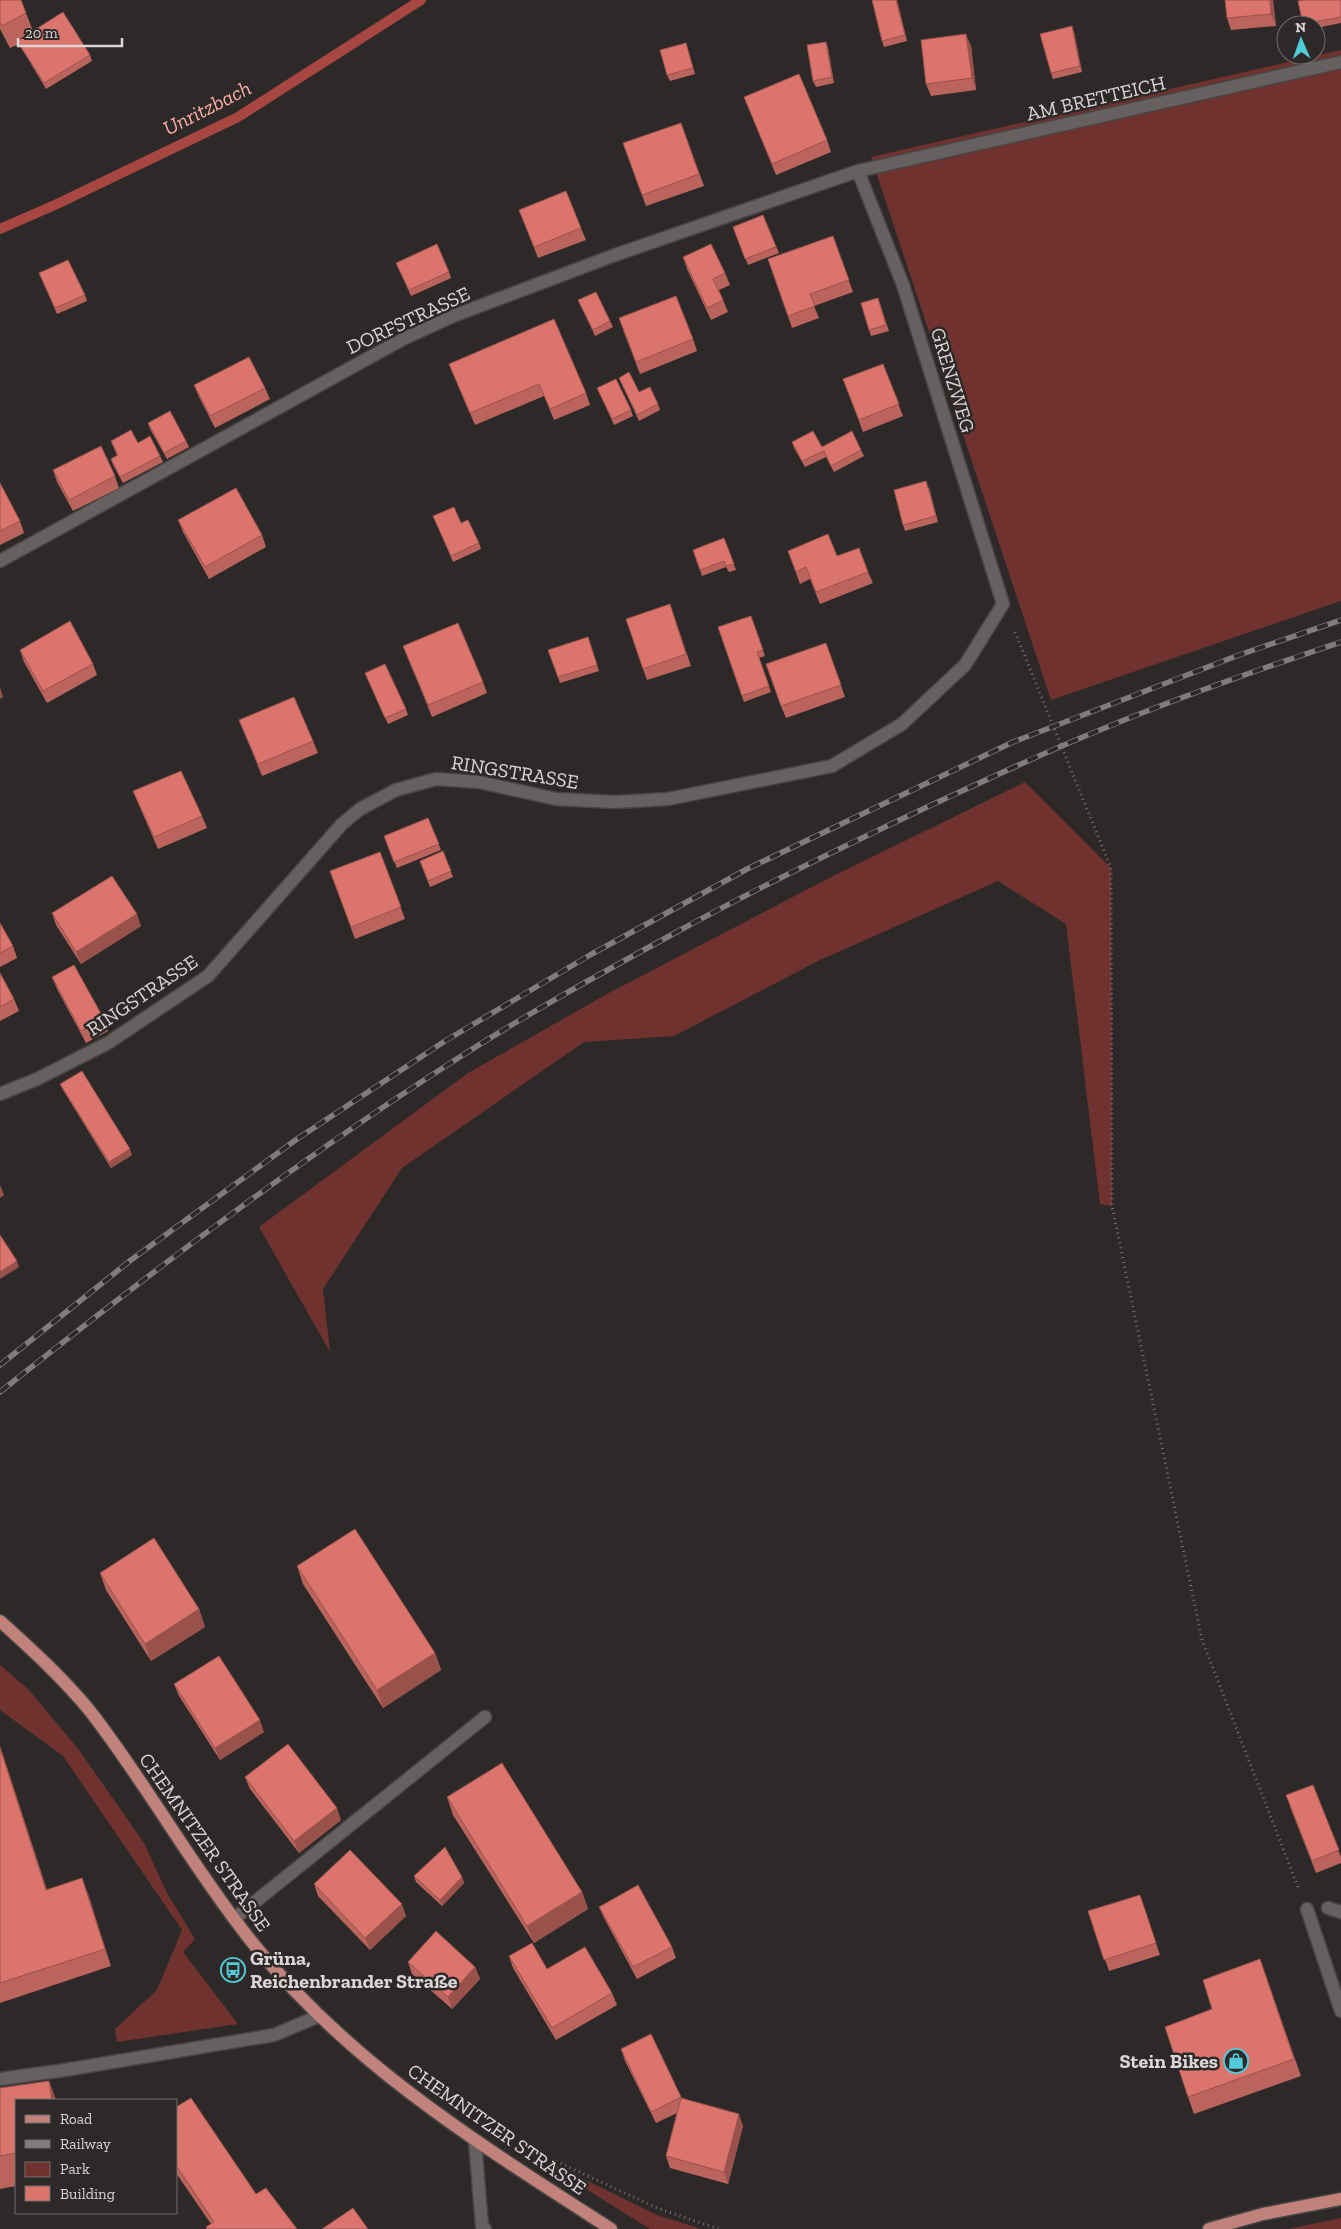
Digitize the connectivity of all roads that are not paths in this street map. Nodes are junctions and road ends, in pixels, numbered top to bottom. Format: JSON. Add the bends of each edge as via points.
{"nodes":[{"id":1,"x":1341,"y":62,"type":"edge"},
{"id":2,"x":858,"y":171,"type":"junction"},
{"id":3,"x":0,"y":561,"type":"edge"},
{"id":4,"x":1003,"y":604,"type":"joint"},
{"id":5,"x":0,"y":1094,"type":"edge"},
{"id":6,"x":0,"y":1621,"type":"edge"},
{"id":7,"x":485,"y":1718,"type":"dead end"},
{"id":8,"x":1328,"y":1908,"type":"dead end"},
{"id":9,"x":1307,"y":1909,"type":"road end"},
{"id":10,"x":1341,"y":1912,"type":"edge"},
{"id":11,"x":235,"y":1918,"type":"junction"},
{"id":12,"x":1341,"y":2011,"type":"edge"},
{"id":13,"x":319,"y":2016,"type":"junction"},
{"id":14,"x":0,"y":2079,"type":"edge"},
{"id":15,"x":475,"y":2141,"type":"junction"},
{"id":16,"x":1341,"y":2199,"type":"edge"},
{"id":17,"x":485,"y":2229,"type":"edge"},
{"id":18,"x":611,"y":2229,"type":"edge"},
{"id":19,"x":1209,"y":2229,"type":"edge"}],
"edges":[{"from":1,"to":2,"type":"street","name":"AM BRETTEICH"},
{"from":2,"to":3,"type":"street","name":"DORFSTRASSE","via":[[615,255],[411,335]]},
{"from":2,"to":4,"type":"street","name":"GRENZWEG","via":[[903,285]]},
{"from":4,"to":5,"type":"street","name":"RINGSTRASSE","via":[[965,665],[902,724],[832,766],[668,799],[615,802],[556,799],[453,779],[436,779],[396,790],[360,809],[342,824],[208,976],[108,1043]]},
{"from":6,"to":11,"type":"main road","name":"CHEMNITZER STRASSE","via":[[46,1663],[89,1710]]},
{"from":7,"to":11,"type":"street"},
{"from":8,"to":10,"type":"street"},
{"from":9,"to":12,"type":"street"},
{"from":11,"to":13,"type":"main road","name":"CHEMNITZER STRASSE","via":[[270,1963]]},
{"from":13,"to":14,"type":"street","via":[[274,2035]]},
{"from":13,"to":15,"type":"main road","name":"CHEMNITZER STRASSE","via":[[401,2088]]},
{"from":15,"to":17,"type":"street","via":[[482,2226]]},
{"from":15,"to":18,"type":"main road","name":"CHEMNITZER STRASSE"},
{"from":16,"to":19,"type":"main road","via":[[1263,2214]]}]}
